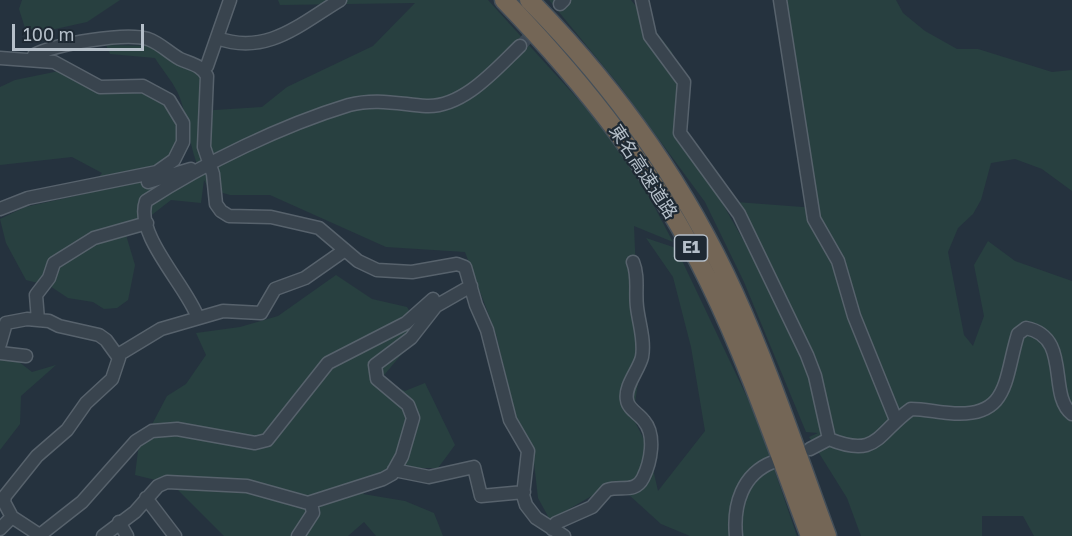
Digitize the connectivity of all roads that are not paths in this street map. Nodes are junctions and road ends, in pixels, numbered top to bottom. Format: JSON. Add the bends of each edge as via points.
{"nodes":[{"id":1,"x":230,"y":0,"type":"edge"},
{"id":2,"x":340,"y":0,"type":"edge"},
{"id":3,"x":504,"y":0,"type":"edge"},
{"id":4,"x":529,"y":0,"type":"edge"},
{"id":5,"x":642,"y":0,"type":"edge"},
{"id":6,"x":780,"y":0,"type":"edge"},
{"id":7,"x":217,"y":38,"type":"junction"},
{"id":8,"x":520,"y":46,"type":"tunnel mouth"},
{"id":9,"x":0,"y":58,"type":"edge"},
{"id":10,"x":33,"y":60,"type":"junction"},
{"id":11,"x":203,"y":70,"type":"junction"},
{"id":12,"x":210,"y":165,"type":"junction"},
{"id":13,"x":88,"y":186,"type":"junction"},
{"id":14,"x":0,"y":209,"type":"edge"},
{"id":15,"x":147,"y":223,"type":"junction"},
{"id":16,"x":345,"y":250,"type":"junction"},
{"id":17,"x":633,"y":262,"type":"dead end"},
{"id":18,"x":471,"y":286,"type":"junction"},
{"id":19,"x":445,"y":300,"type":"junction"},
{"id":20,"x":198,"y":318,"type":"junction"},
{"id":21,"x":38,"y":320,"type":"junction"},
{"id":22,"x":3,"y":322,"type":"edge"},
{"id":23,"x":0,"y":344,"type":"edge"},
{"id":24,"x":0,"y":353,"type":"edge"},
{"id":25,"x":118,"y":355,"type":"junction"},
{"id":26,"x":26,"y":356,"type":"dead end"},
{"id":27,"x":1072,"y":414,"type":"edge"},
{"id":28,"x":896,"y":420,"type":"junction"},
{"id":29,"x":829,"y":440,"type":"junction"},
{"id":30,"x":801,"y":446,"type":"junction"},
{"id":31,"x":773,"y":462,"type":"dead end"},
{"id":32,"x":394,"y":470,"type":"junction"},
{"id":33,"x":524,"y":492,"type":"junction"},
{"id":34,"x":146,"y":498,"type":"junction"},
{"id":35,"x":311,"y":502,"type":"junction"},
{"id":36,"x":12,"y":516,"type":"junction"},
{"id":37,"x":119,"y":522,"type":"junction"},
{"id":38,"x":0,"y":529,"type":"edge"},
{"id":39,"x":552,"y":529,"type":"junction"},
{"id":40,"x":40,"y":536,"type":"edge"},
{"id":41,"x":103,"y":536,"type":"edge"},
{"id":42,"x":127,"y":536,"type":"edge"},
{"id":43,"x":175,"y":536,"type":"edge"},
{"id":44,"x":298,"y":536,"type":"edge"},
{"id":45,"x":564,"y":536,"type":"edge"},
{"id":46,"x":736,"y":536,"type":"edge"},
{"id":47,"x":810,"y":536,"type":"edge"},
{"id":48,"x":827,"y":536,"type":"edge"},
{"id":49,"x":836,"y":536,"type":"edge"}],
"edges":[{"from":1,"to":7,"type":"street"},
{"from":2,"to":7,"type":"street","via":[[268,42],[252,44]]},
{"from":3,"to":47,"type":"highway","name":"東名高速道路","number":"E1","via":[[570,70],[640,163],[674,218],[709,280],[732,332]]},
{"from":4,"to":30,"type":"highway","name":"東名高速道路","number":"E1","via":[[624,109],[703,232]]},
{"from":5,"to":29,"type":"street","via":[[650,36],[684,82],[680,132],[739,214],[807,355]]},
{"from":6,"to":28,"type":"street","via":[[814,219],[838,261],[854,316]]},
{"from":7,"to":11,"type":"street"},
{"from":8,"to":12,"type":"street","via":[[451,102],[434,106],[380,101],[352,105],[255,142]]},
{"from":9,"to":10,"type":"street"},
{"from":10,"to":11,"type":"street","via":[[42,51],[74,43],[142,38]]},
{"from":10,"to":13,"type":"street","via":[[58,63],[100,87],[147,87],[169,100],[181,116],[183,142],[169,165],[157,172]]},
{"from":11,"to":12,"type":"street","via":[[208,80],[204,147]]},
{"from":12,"to":13,"type":"street","via":[[93,193]]},
{"from":12,"to":15,"type":"street","via":[[146,201]]},
{"from":12,"to":16,"type":"street","via":[[216,204],[225,214],[265,216],[312,225]]},
{"from":13,"to":14,"type":"street","via":[[28,198]]},
{"from":15,"to":20,"type":"street","via":[[152,239]]},
{"from":15,"to":21,"type":"street","via":[[91,239],[54,262],[49,278],[36,295]]},
{"from":16,"to":18,"type":"street","via":[[364,265],[384,272],[460,264],[467,270]]},
{"from":16,"to":20,"type":"street","via":[[305,278],[275,289],[261,313],[224,311]]},
{"from":17,"to":39,"type":"street","via":[[638,278],[643,349],[626,397],[650,432],[644,476],[633,487],[607,490],[592,507]]},
{"from":18,"to":19,"type":"street"},
{"from":18,"to":33,"type":"street","via":[[487,330],[510,420],[528,451]]},
{"from":19,"to":32,"type":"street","via":[[432,310],[411,338],[375,365],[377,379],[408,405],[413,418]]},
{"from":19,"to":40,"type":"street","via":[[435,297],[406,323],[334,358],[267,440],[255,442],[170,428],[146,434],[82,502]]},
{"from":20,"to":25,"type":"street","via":[[157,330]]},
{"from":21,"to":22,"type":"street"},
{"from":21,"to":25,"type":"street","via":[[102,336]]},
{"from":22,"to":23,"type":"street"},
{"from":24,"to":26,"type":"street"},
{"from":25,"to":36,"type":"street","via":[[112,379],[86,403],[67,430],[37,456],[5,496]]},
{"from":27,"to":28,"type":"street","via":[[1062,402],[1058,359],[1046,340],[1026,328],[1018,334],[1003,392],[994,405],[982,411],[958,413],[911,409]]},
{"from":28,"to":29,"type":"street","via":[[887,433],[871,444],[851,448]]},
{"from":29,"to":30,"type":"street"},
{"from":30,"to":48,"type":"highway","name":"東名高速道路","number":"E1"},
{"from":30,"to":49,"type":"highway"},
{"from":31,"to":46,"type":"street","via":[[754,472],[737,500]]},
{"from":32,"to":33,"type":"street","via":[[429,477],[474,468],[481,496]]},
{"from":32,"to":35,"type":"street","via":[[383,479]]},
{"from":33,"to":39,"type":"street","via":[[528,510]]},
{"from":34,"to":35,"type":"street","via":[[158,486],[172,482],[247,486]]},
{"from":34,"to":37,"type":"street","via":[[135,512]]},
{"from":34,"to":43,"type":"street"},
{"from":35,"to":44,"type":"street","via":[[313,513]]},
{"from":36,"to":38,"type":"street"},
{"from":36,"to":40,"type":"street"},
{"from":37,"to":41,"type":"street"},
{"from":37,"to":42,"type":"street"},
{"from":39,"to":45,"type":"street"}]}
